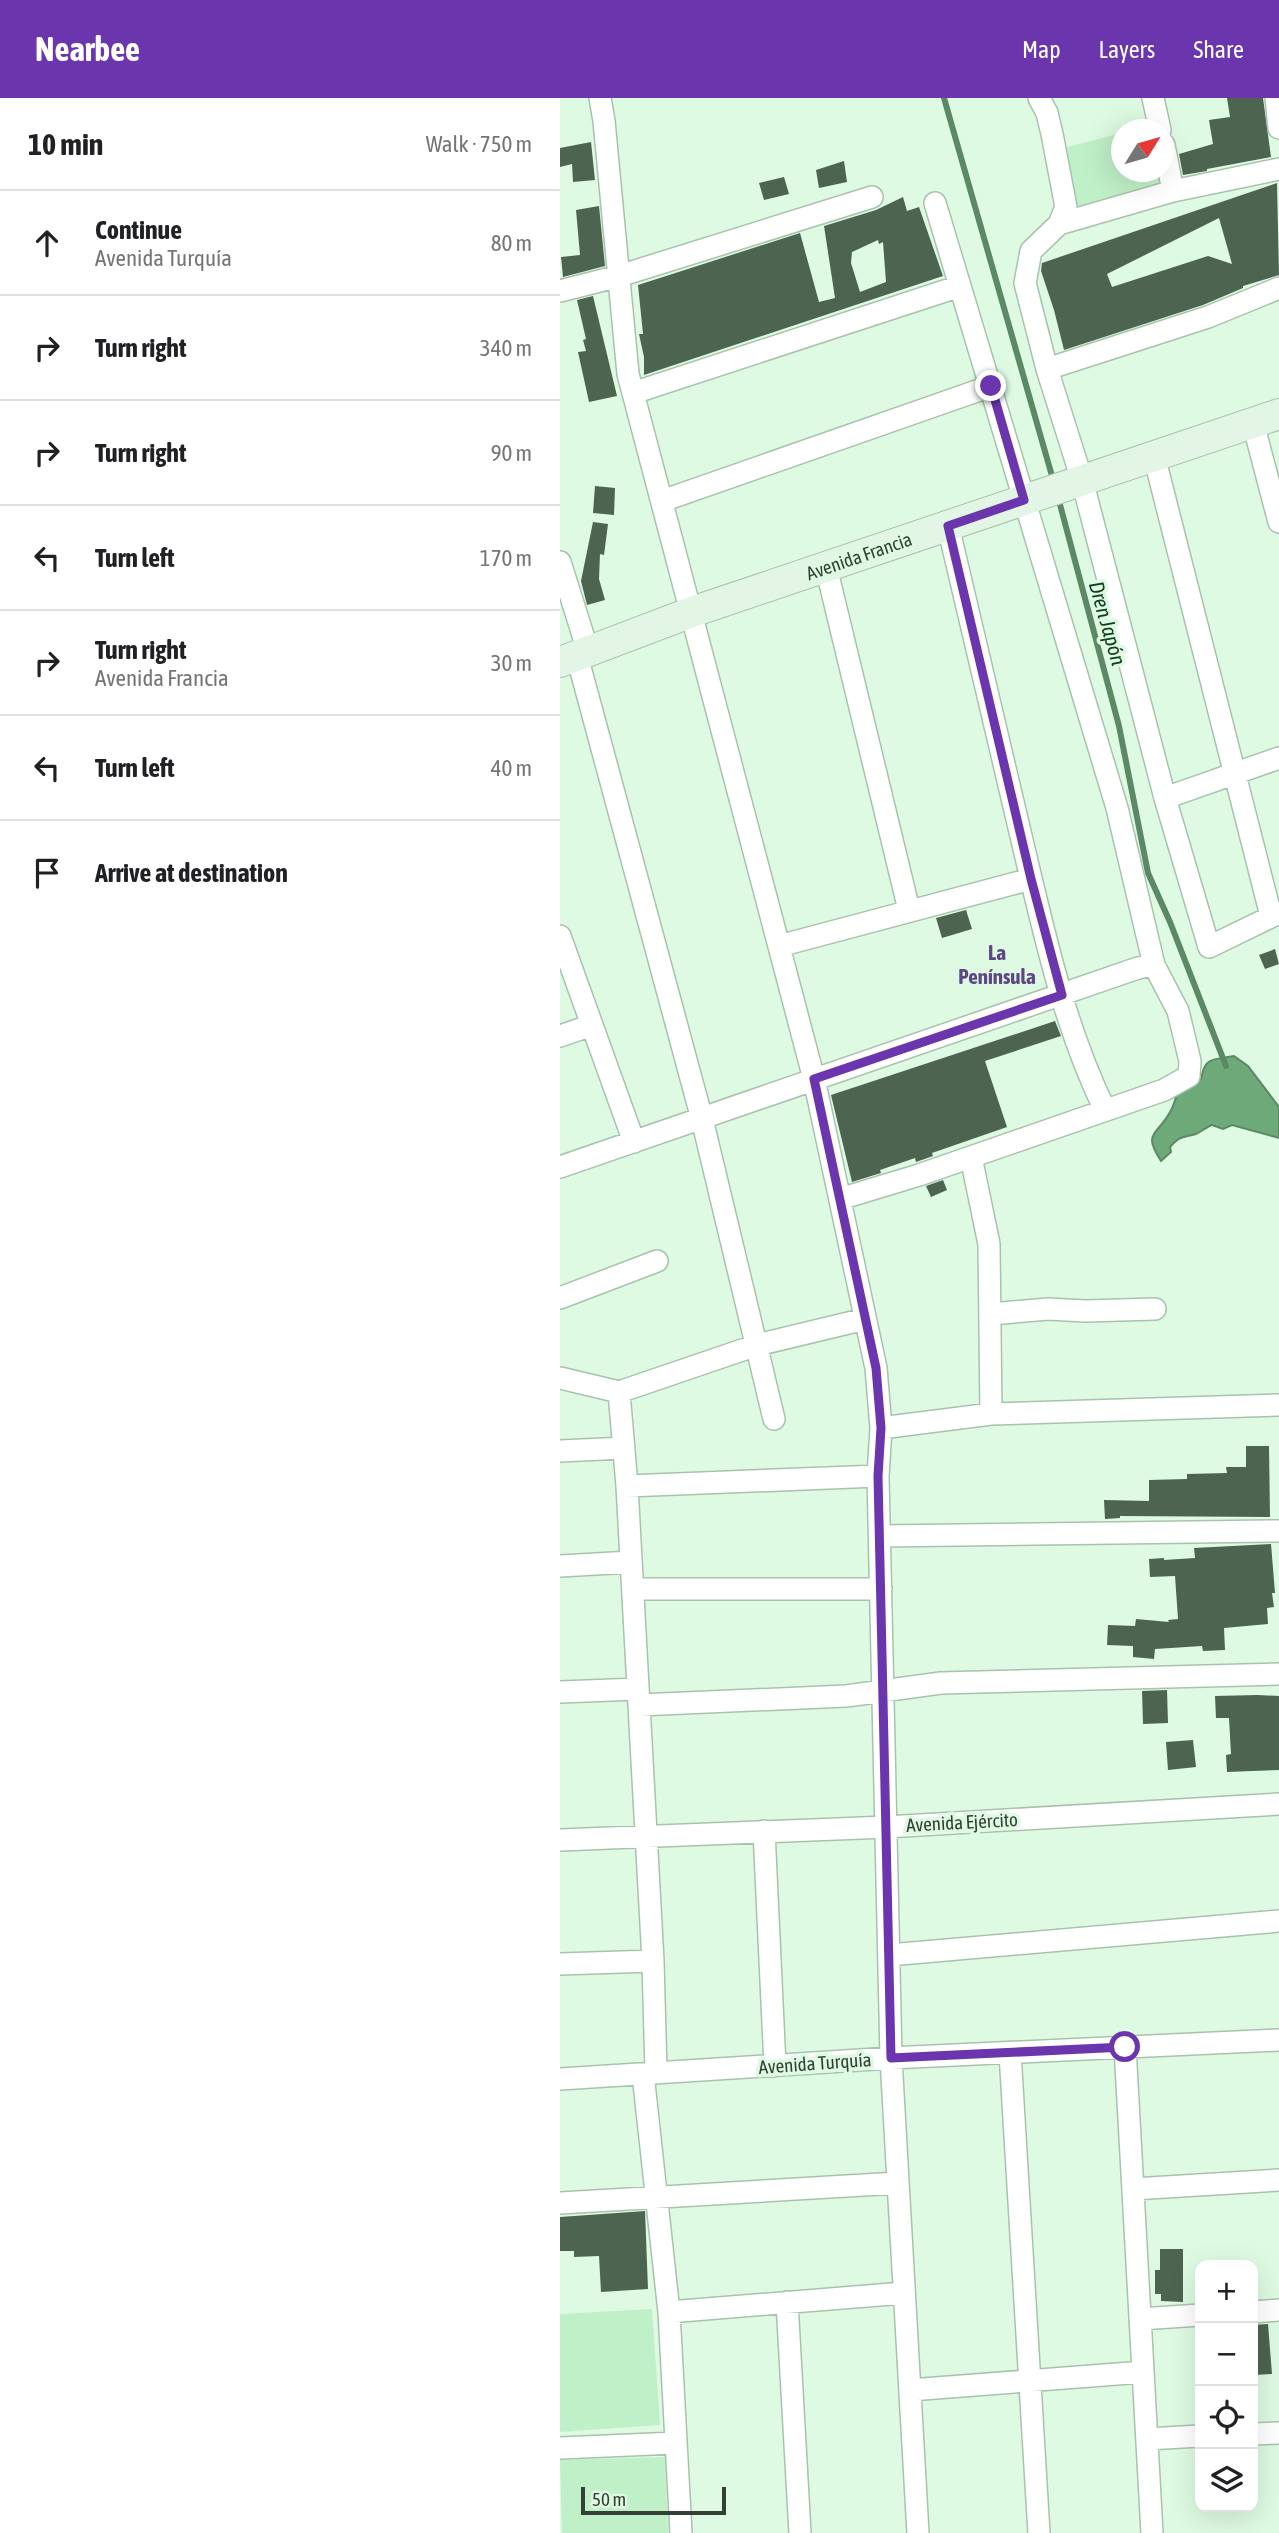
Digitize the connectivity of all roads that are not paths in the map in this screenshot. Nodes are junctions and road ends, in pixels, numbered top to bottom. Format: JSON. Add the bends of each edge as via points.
{"nodes":[{"id":1,"x":600,"y":98,"type":"edge"},
{"id":2,"x":1039,"y":98,"type":"edge"},
{"id":3,"x":1153,"y":98,"type":"edge"},
{"id":4,"x":1276,"y":98,"type":"edge"},
{"id":5,"x":1158,"y":119,"type":"edge"},
{"id":6,"x":1279,"y":128,"type":"edge"},
{"id":7,"x":1279,"y":169,"type":"edge"},
{"id":8,"x":1171,"y":182,"type":"edge"},
{"id":9,"x":1173,"y":191,"type":"junction"},
{"id":10,"x":872,"y":197,"type":"dead end"},
{"id":11,"x":935,"y":202,"type":"dead end"},
{"id":12,"x":1059,"y":224,"type":"junction"},
{"id":13,"x":619,"y":276,"type":"junction"},
{"id":14,"x":960,"y":286,"type":"junction"},
{"id":15,"x":1279,"y":288,"type":"edge"},
{"id":16,"x":560,"y":290,"type":"edge"},
{"id":17,"x":1047,"y":369,"type":"junction"},
{"id":18,"x":991,"y":386,"type":"junction"},
{"id":19,"x":633,"y":393,"type":"junction"},
{"id":20,"x":1266,"y":419,"type":"edge"},
{"id":21,"x":1154,"y":456,"type":"junction"},
{"id":22,"x":1078,"y":482,"type":"junction"},
{"id":23,"x":1031,"y":498,"type":"junction"},
{"id":24,"x":662,"y":501,"type":"junction"},
{"id":25,"x":1279,"y":522,"type":"edge"},
{"id":26,"x":948,"y":526,"type":"junction"},
{"id":27,"x":560,"y":562,"type":"edge"},
{"id":28,"x":826,"y":567,"type":"junction"},
{"id":29,"x":692,"y":612,"type":"junction"},
{"id":30,"x":575,"y":656,"type":"edge"},
{"id":31,"x":1279,"y":758,"type":"edge"},
{"id":32,"x":1233,"y":774,"type":"junction"},
{"id":33,"x":1165,"y":798,"type":"junction"},
{"id":34,"x":1031,"y":879,"type":"junction"},
{"id":35,"x":909,"y":910,"type":"junction"},
{"id":36,"x":1275,"y":914,"type":"edge"},
{"id":37,"x":560,"y":936,"type":"edge"},
{"id":38,"x":779,"y":946,"type":"junction"},
{"id":39,"x":1154,"y":965,"type":"junction"},
{"id":40,"x":1062,"y":995,"type":"junction"},
{"id":41,"x":592,"y":1025,"type":"junction"},
{"id":42,"x":560,"y":1036,"type":"edge"},
{"id":43,"x":814,"y":1079,"type":"junction"},
{"id":44,"x":1105,"y":1110,"type":"junction"},
{"id":45,"x":702,"y":1119,"type":"junction"},
{"id":46,"x":634,"y":1142,"type":"junction"},
{"id":47,"x":971,"y":1157,"type":"junction"},
{"id":48,"x":560,"y":1167,"type":"edge"},
{"id":49,"x":840,"y":1199,"type":"junction"},
{"id":50,"x":657,"y":1261,"type":"dead end"},
{"id":51,"x":560,"y":1298,"type":"edge"},
{"id":52,"x":1154,"y":1309,"type":"dead end"},
{"id":53,"x":991,"y":1314,"type":"junction"},
{"id":54,"x":865,"y":1319,"type":"junction"},
{"id":55,"x":757,"y":1345,"type":"junction"},
{"id":56,"x":560,"y":1378,"type":"edge"},
{"id":57,"x":618,"y":1392,"type":"junction"},
{"id":58,"x":1279,"y":1405,"type":"edge"},
{"id":59,"x":991,"y":1414,"type":"junction"},
{"id":60,"x":774,"y":1419,"type":"dead end"},
{"id":61,"x":881,"y":1428,"type":"junction"},
{"id":62,"x":624,"y":1448,"type":"junction"},
{"id":63,"x":560,"y":1451,"type":"edge"},
{"id":64,"x":878,"y":1476,"type":"junction"},
{"id":65,"x":627,"y":1486,"type":"junction"},
{"id":66,"x":1279,"y":1531,"type":"edge"},
{"id":67,"x":880,"y":1536,"type":"junction"},
{"id":68,"x":631,"y":1562,"type":"junction"},
{"id":69,"x":560,"y":1566,"type":"edge"},
{"id":70,"x":881,"y":1589,"type":"junction"},
{"id":71,"x":633,"y":1590,"type":"junction"},
{"id":72,"x":1279,"y":1674,"type":"edge"},
{"id":73,"x":560,"y":1692,"type":"edge"},
{"id":74,"x":884,"y":1692,"type":"junction"},
{"id":75,"x":639,"y":1697,"type":"junction"},
{"id":76,"x":1279,"y":1804,"type":"edge"},
{"id":77,"x":886,"y":1827,"type":"junction"},
{"id":78,"x":764,"y":1831,"type":"junction"},
{"id":79,"x":646,"y":1835,"type":"junction"},
{"id":80,"x":560,"y":1840,"type":"edge"},
{"id":81,"x":1279,"y":1921,"type":"edge"},
{"id":82,"x":889,"y":1955,"type":"junction"},
{"id":83,"x":653,"y":1961,"type":"junction"},
{"id":84,"x":560,"y":1964,"type":"edge"},
{"id":85,"x":1279,"y":2040,"type":"edge"},
{"id":86,"x":1125,"y":2047,"type":"junction"},
{"id":87,"x":1010,"y":2053,"type":"junction"},
{"id":88,"x":891,"y":2058,"type":"junction"},
{"id":89,"x":775,"y":2066,"type":"junction"},
{"id":90,"x":650,"y":2073,"type":"junction"},
{"id":91,"x":560,"y":2079,"type":"edge"},
{"id":92,"x":1279,"y":2180,"type":"edge"},
{"id":93,"x":898,"y":2183,"type":"junction"},
{"id":94,"x":1133,"y":2189,"type":"junction"},
{"id":95,"x":657,"y":2196,"type":"junction"},
{"id":96,"x":560,"y":2203,"type":"edge"},
{"id":97,"x":904,"y":2293,"type":"junction"},
{"id":98,"x":788,"y":2302,"type":"junction"},
{"id":99,"x":1279,"y":2310,"type":"edge"},
{"id":100,"x":669,"y":2312,"type":"junction"},
{"id":101,"x":1258,"y":2312,"type":"edge"},
{"id":102,"x":1195,"y":2315,"type":"edge"},
{"id":103,"x":1140,"y":2319,"type":"junction"},
{"id":104,"x":1143,"y":2372,"type":"junction"},
{"id":105,"x":1030,"y":2381,"type":"junction"},
{"id":106,"x":910,"y":2390,"type":"junction"},
{"id":107,"x":1279,"y":2433,"type":"edge"},
{"id":108,"x":1258,"y":2434,"type":"edge"},
{"id":109,"x":1195,"y":2436,"type":"edge"},
{"id":110,"x":1147,"y":2438,"type":"junction"},
{"id":111,"x":676,"y":2443,"type":"junction"},
{"id":112,"x":560,"y":2448,"type":"edge"},
{"id":113,"x":681,"y":2533,"type":"edge"},
{"id":114,"x":800,"y":2533,"type":"edge"},
{"id":115,"x":918,"y":2533,"type":"edge"},
{"id":116,"x":1039,"y":2533,"type":"edge"},
{"id":117,"x":1152,"y":2533,"type":"edge"}],
"edges":[{"from":1,"to":13,"type":"street"},
{"from":2,"to":12,"type":"street","via":[[1047,113],[1066,207]]},
{"from":3,"to":5,"type":"street"},
{"from":4,"to":6,"type":"street"},
{"from":7,"to":9,"type":"street"},
{"from":8,"to":9,"type":"street"},
{"from":9,"to":12,"type":"street"},
{"from":10,"to":13,"type":"street"},
{"from":11,"to":14,"type":"street"},
{"from":12,"to":17,"type":"street","via":[[1031,251],[1025,283]]},
{"from":13,"to":16,"type":"street"},
{"from":13,"to":19,"type":"street"},
{"from":14,"to":18,"type":"street"},
{"from":14,"to":19,"type":"street"},
{"from":15,"to":17,"type":"street","via":[[1208,317]]},
{"from":17,"to":22,"type":"street"},
{"from":18,"to":23,"type":"street"},
{"from":18,"to":24,"type":"street"},
{"from":19,"to":24,"type":"street"},
{"from":20,"to":21,"type":"street","name":"Avenida Francia"},
{"from":20,"to":25,"type":"street"},
{"from":21,"to":22,"type":"street","name":"Avenida Francia"},
{"from":21,"to":32,"type":"street"},
{"from":22,"to":23,"type":"street","name":"Avenida Francia"},
{"from":22,"to":33,"type":"street"},
{"from":23,"to":26,"type":"street","name":"Avenida Francia"},
{"from":23,"to":39,"type":"street","via":[[1117,808]]},
{"from":24,"to":29,"type":"street"},
{"from":26,"to":28,"type":"street","name":"Avenida Francia"},
{"from":26,"to":34,"type":"street"},
{"from":27,"to":30,"type":"street"},
{"from":28,"to":29,"type":"street","name":"Avenida Francia"},
{"from":28,"to":35,"type":"street"},
{"from":29,"to":30,"type":"street","name":"Avenida Francia"},
{"from":29,"to":38,"type":"street"},
{"from":30,"to":45,"type":"street"},
{"from":31,"to":32,"type":"street"},
{"from":32,"to":33,"type":"street"},
{"from":32,"to":36,"type":"street"},
{"from":33,"to":36,"type":"street","via":[[1209,947]]},
{"from":34,"to":35,"type":"street"},
{"from":34,"to":40,"type":"street"},
{"from":35,"to":38,"type":"street"},
{"from":37,"to":41,"type":"street"},
{"from":38,"to":43,"type":"street"},
{"from":39,"to":40,"type":"street"},
{"from":39,"to":44,"type":"street","via":[[1178,1011],[1191,1061],[1189,1076],[1164,1090]]},
{"from":40,"to":43,"type":"street"},
{"from":40,"to":44,"type":"street"},
{"from":41,"to":42,"type":"street"},
{"from":41,"to":46,"type":"street"},
{"from":43,"to":45,"type":"street"},
{"from":43,"to":49,"type":"street"},
{"from":44,"to":47,"type":"street"},
{"from":45,"to":46,"type":"street"},
{"from":45,"to":55,"type":"street"},
{"from":46,"to":48,"type":"street"},
{"from":47,"to":49,"type":"street"},
{"from":47,"to":53,"type":"street","via":[[989,1244]]},
{"from":49,"to":54,"type":"street"},
{"from":50,"to":51,"type":"street"},
{"from":52,"to":53,"type":"street"},
{"from":53,"to":59,"type":"street"},
{"from":54,"to":55,"type":"street"},
{"from":54,"to":61,"type":"street","via":[[876,1368]]},
{"from":55,"to":57,"type":"street"},
{"from":55,"to":60,"type":"street"},
{"from":56,"to":57,"type":"street"},
{"from":57,"to":62,"type":"street"},
{"from":58,"to":59,"type":"street"},
{"from":59,"to":61,"type":"street"},
{"from":61,"to":64,"type":"street"},
{"from":62,"to":63,"type":"street"},
{"from":62,"to":65,"type":"street"},
{"from":64,"to":65,"type":"street"},
{"from":64,"to":67,"type":"street"},
{"from":65,"to":68,"type":"street"},
{"from":66,"to":67,"type":"street"},
{"from":67,"to":70,"type":"street"},
{"from":68,"to":69,"type":"street"},
{"from":68,"to":71,"type":"street"},
{"from":70,"to":71,"type":"street"},
{"from":70,"to":74,"type":"street"},
{"from":71,"to":75,"type":"street"},
{"from":72,"to":74,"type":"street","via":[[941,1682]]},
{"from":73,"to":75,"type":"street"},
{"from":74,"to":75,"type":"street"},
{"from":74,"to":77,"type":"street"},
{"from":75,"to":79,"type":"street"},
{"from":76,"to":77,"type":"street","name":"Avenida Ejército"},
{"from":77,"to":78,"type":"street","name":"Avenida Ejército"},
{"from":77,"to":82,"type":"street"},
{"from":78,"to":79,"type":"street","name":"Avenida Ejército"},
{"from":78,"to":89,"type":"street"},
{"from":79,"to":80,"type":"street","name":"Avenida Ejército"},
{"from":79,"to":83,"type":"street"},
{"from":81,"to":82,"type":"street"},
{"from":82,"to":88,"type":"street"},
{"from":83,"to":84,"type":"street"},
{"from":83,"to":90,"type":"street"},
{"from":85,"to":86,"type":"street","name":"Avenida Turquía"},
{"from":86,"to":87,"type":"street","name":"Avenida Turquía"},
{"from":86,"to":94,"type":"street"},
{"from":87,"to":88,"type":"street","name":"Avenida Turquía"},
{"from":87,"to":105,"type":"street"},
{"from":88,"to":89,"type":"street","name":"Avenida Turquía"},
{"from":88,"to":93,"type":"street"},
{"from":89,"to":90,"type":"street","name":"Avenida Turquía"},
{"from":90,"to":91,"type":"street","name":"Avenida Turquía"},
{"from":90,"to":95,"type":"street"},
{"from":92,"to":94,"type":"street"},
{"from":93,"to":95,"type":"street"},
{"from":93,"to":97,"type":"street"},
{"from":94,"to":103,"type":"street"},
{"from":95,"to":96,"type":"street"},
{"from":95,"to":100,"type":"street"},
{"from":97,"to":98,"type":"street"},
{"from":97,"to":106,"type":"street"},
{"from":98,"to":100,"type":"street"},
{"from":98,"to":114,"type":"street"},
{"from":99,"to":101,"type":"street"},
{"from":100,"to":111,"type":"street"},
{"from":102,"to":103,"type":"street"},
{"from":103,"to":104,"type":"street"},
{"from":104,"to":105,"type":"street"},
{"from":104,"to":110,"type":"street"},
{"from":105,"to":106,"type":"street"},
{"from":105,"to":116,"type":"street"},
{"from":106,"to":115,"type":"street"},
{"from":107,"to":108,"type":"street"},
{"from":109,"to":110,"type":"street"},
{"from":110,"to":117,"type":"street"},
{"from":111,"to":112,"type":"street"},
{"from":111,"to":113,"type":"street"}]}
